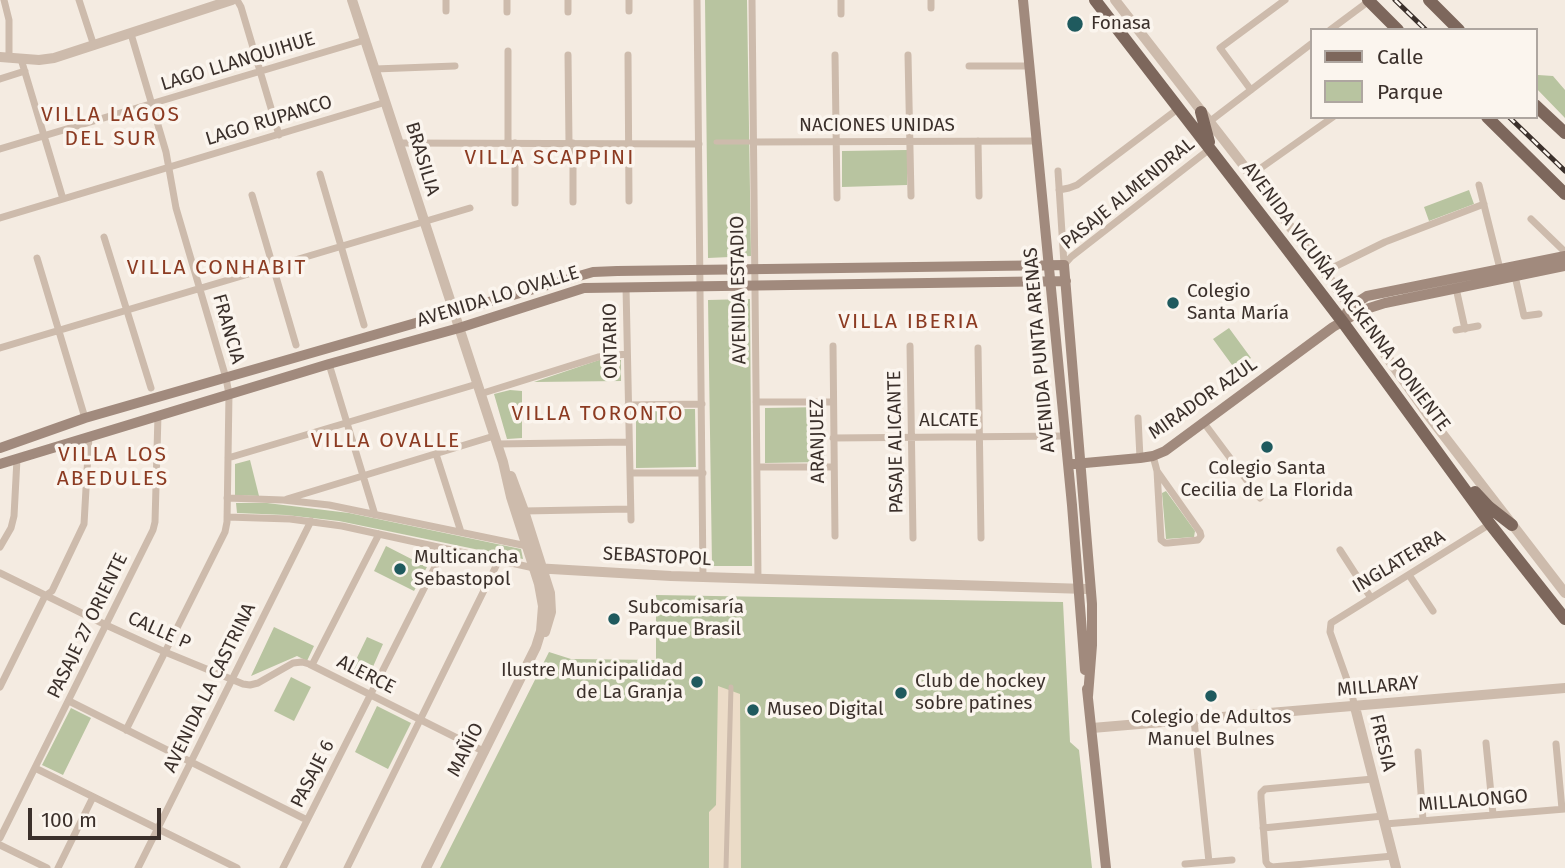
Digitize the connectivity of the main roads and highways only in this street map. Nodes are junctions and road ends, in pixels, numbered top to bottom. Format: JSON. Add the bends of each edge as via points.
{"nodes":[{"id":1,"x":1023,"y":0,"type":"edge"},
{"id":2,"x":1368,"y":0,"type":"edge"},
{"id":3,"x":1429,"y":0,"type":"edge"},
{"id":4,"x":1100,"y":2,"type":"edge"},
{"id":5,"x":1396,"y":28,"type":"edge"},
{"id":6,"x":1457,"y":28,"type":"edge"},
{"id":7,"x":1537,"y":107,"type":"edge"},
{"id":8,"x":1205,"y":117,"type":"road end"},
{"id":9,"x":1489,"y":119,"type":"edge"},
{"id":10,"x":1565,"y":133,"type":"edge"},
{"id":11,"x":1211,"y":148,"type":"junction"},
{"id":12,"x":1565,"y":194,"type":"edge"},
{"id":13,"x":1565,"y":254,"type":"edge"},
{"id":14,"x":1049,"y":265,"type":"junction"},
{"id":15,"x":1064,"y":265,"type":"joint"},
{"id":16,"x":1565,"y":266,"type":"edge"},
{"id":17,"x":1066,"y":281,"type":"junction"},
{"id":18,"x":1051,"y":282,"type":"junction"},
{"id":19,"x":1353,"y":310,"type":"junction"},
{"id":20,"x":1342,"y":321,"type":"junction"},
{"id":21,"x":0,"y":448,"type":"edge"},
{"id":22,"x":1080,"y":463,"type":"junction"},
{"id":23,"x":0,"y":464,"type":"edge"},
{"id":24,"x":1068,"y":464,"type":"junction"},
{"id":25,"x":1447,"y":466,"type":"junction"},
{"id":26,"x":1512,"y":526,"type":"road end"},
{"id":27,"x":1085,"y":589,"type":"junction"},
{"id":28,"x":1565,"y":619,"type":"edge"},
{"id":29,"x":1106,"y":868,"type":"edge"}],
"edges":[{"from":1,"to":14,"type":"main road","name":"AVENIDA PUNTA ARENAS"},
{"from":2,"to":5,"type":"main road"},
{"from":3,"to":6,"type":"main road"},
{"from":4,"to":11,"type":"main road","name":"AVENIDA VICUÑA MACKENNA PONIENTE"},
{"from":7,"to":10,"type":"main road"},
{"from":8,"to":11,"type":"main road"},
{"from":9,"to":12,"type":"main road"},
{"from":11,"to":20,"type":"main road","name":"AVENIDA VICUÑA MACKENNA PONIENTE"},
{"from":13,"to":19,"type":"main road","via":[[1373,295],[1359,300]]},
{"from":14,"to":15,"type":"main road","name":"AVENIDA LO OVALLE"},
{"from":14,"to":18,"type":"main road","name":"AVENIDA PUNTA ARENAS"},
{"from":14,"to":21,"type":"main road","name":"AVENIDA LO OVALLE","via":[[593,272],[85,418]]},
{"from":15,"to":17,"type":"main road","name":"AVENIDA PUNTA ARENAS"},
{"from":16,"to":19,"type":"main road"},
{"from":17,"to":18,"type":"main road","name":"AVENIDA LO OVALLE"},
{"from":17,"to":22,"type":"main road","name":"AVENIDA PUNTA ARENAS"},
{"from":18,"to":23,"type":"main road","name":"AVENIDA LO OVALLE","via":[[577,289]]},
{"from":18,"to":24,"type":"main road","name":"AVENIDA PUNTA ARENAS"},
{"from":19,"to":20,"type":"main road","name":"MIRADOR AZUL"},
{"from":20,"to":22,"type":"main road","name":"MIRADOR AZUL","via":[[1165,451]]},
{"from":20,"to":25,"type":"main road","name":"AVENIDA VICUÑA MACKENNA PONIENTE"},
{"from":22,"to":24,"type":"main road","name":"MIRADOR AZUL"},
{"from":22,"to":27,"type":"main road","name":"AVENIDA PUNTA ARENAS"},
{"from":24,"to":27,"type":"main road","name":"AVENIDA PUNTA ARENAS"},
{"from":25,"to":26,"type":"main road"},
{"from":25,"to":28,"type":"main road","name":"AVENIDA VICUÑA MACKENNA PONIENTE"},
{"from":27,"to":29,"type":"main road","name":"AVENIDA PUNTA ARENAS","via":[[1092,645],[1088,696]]}]}
